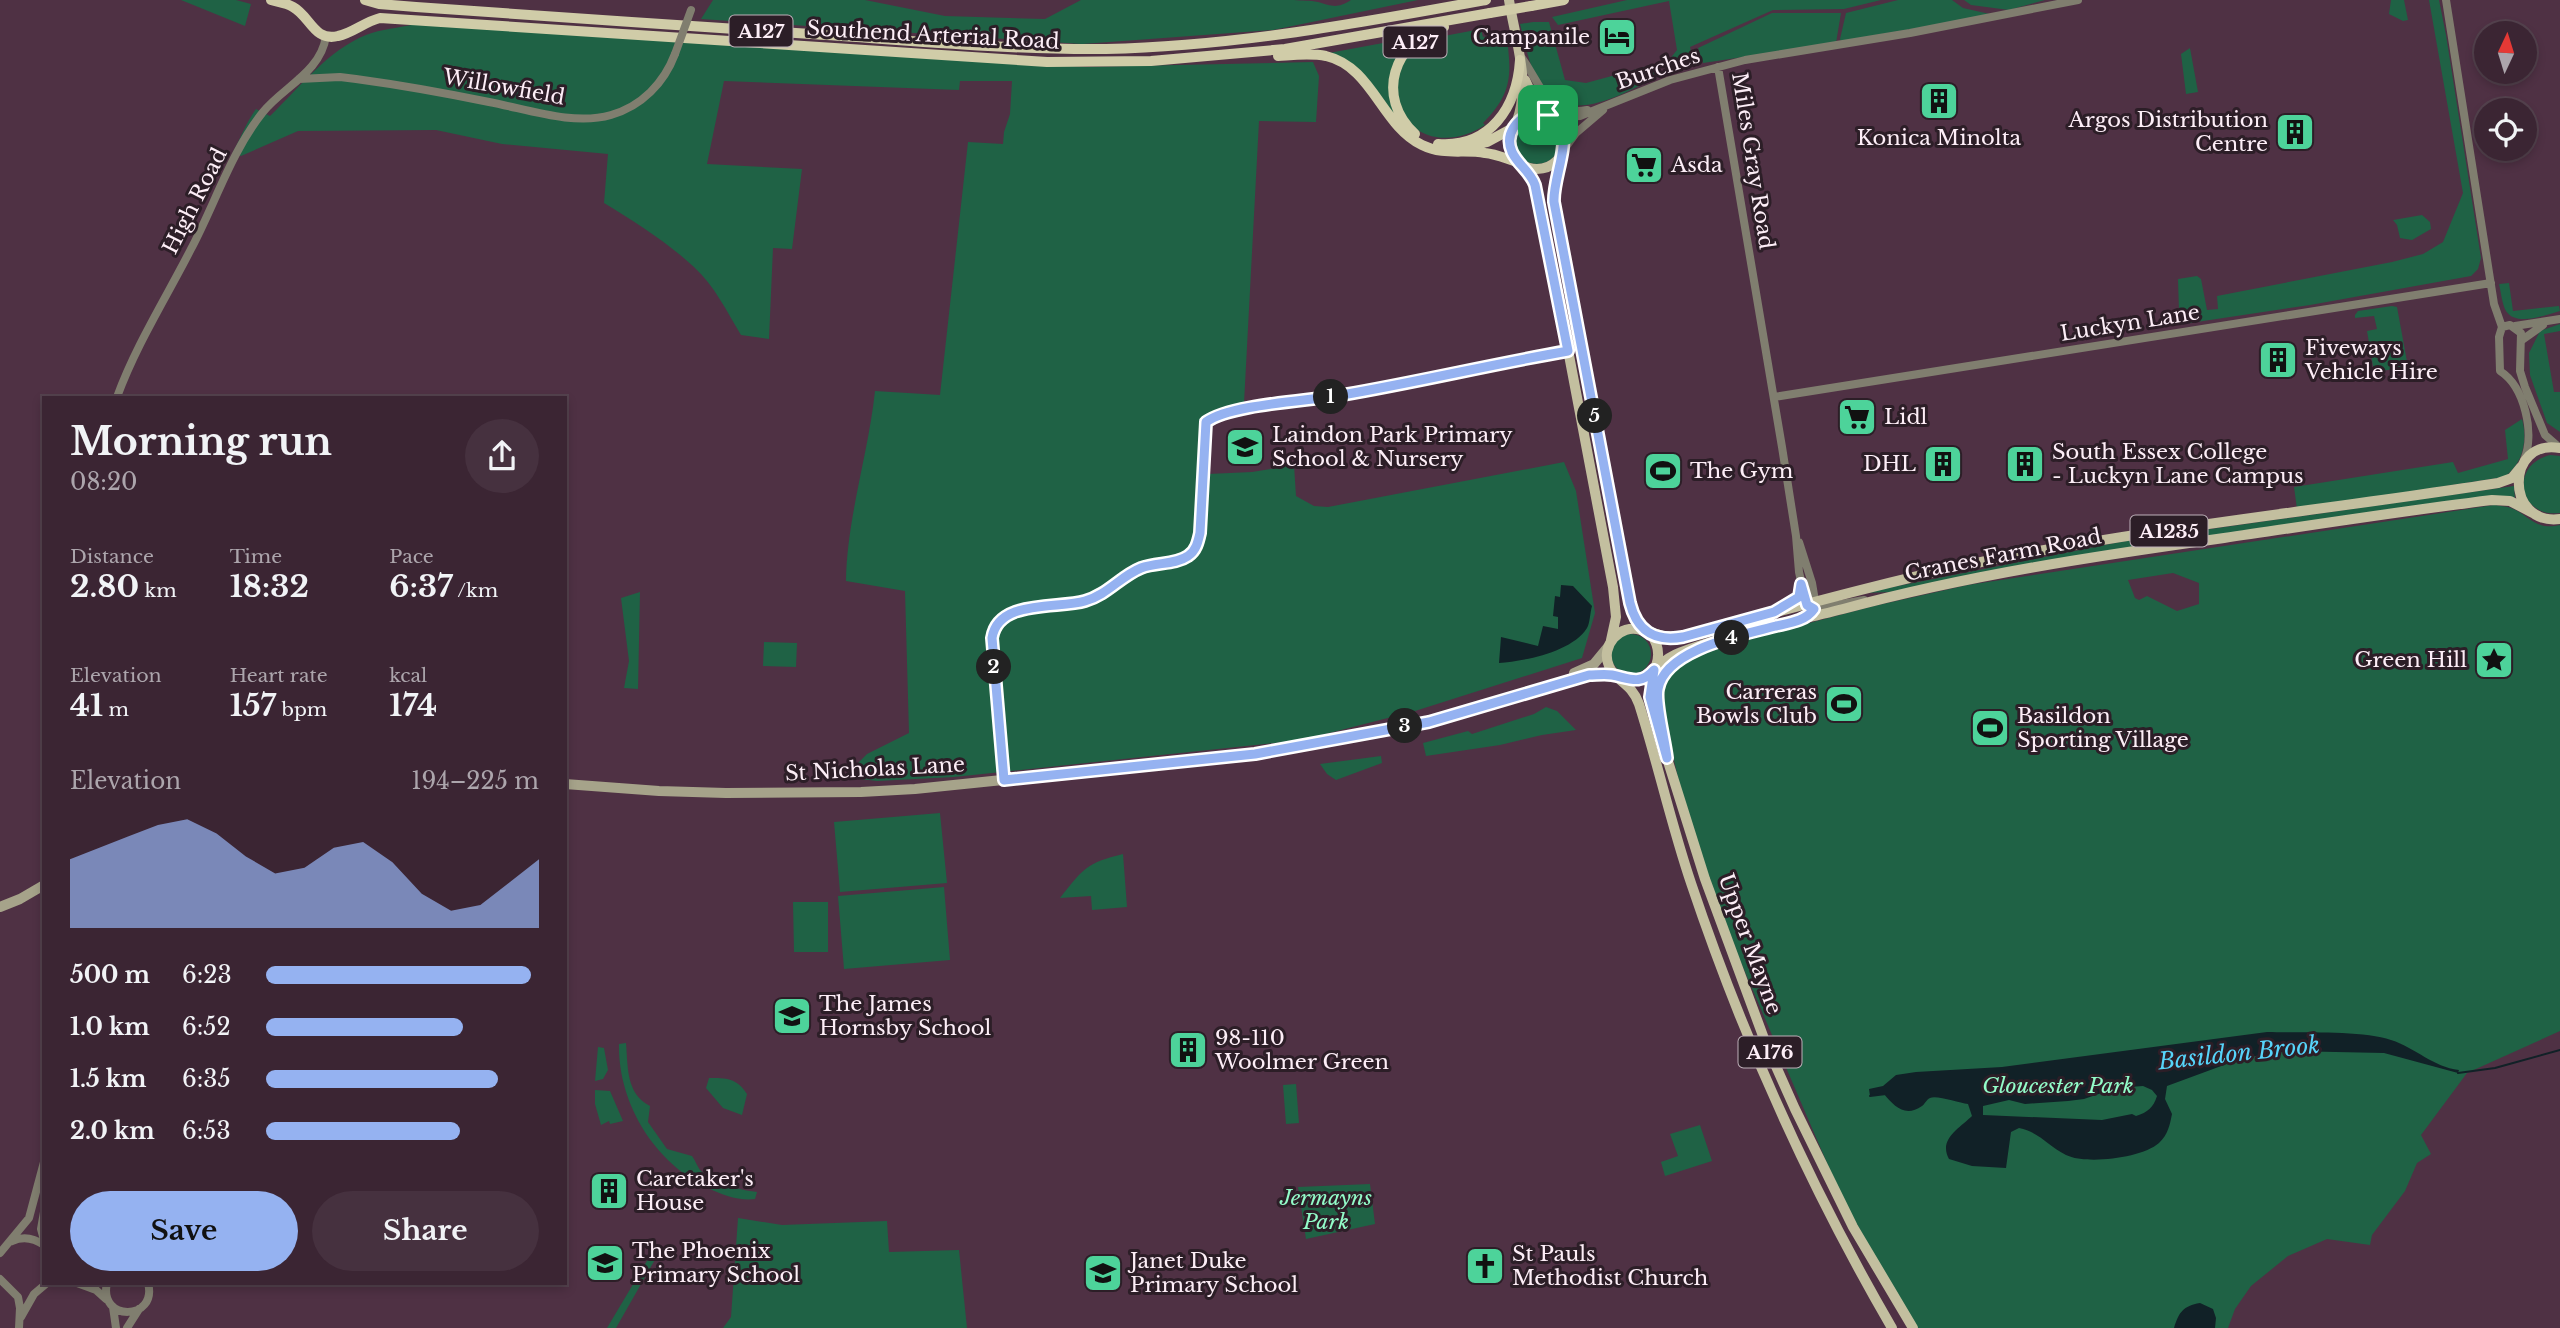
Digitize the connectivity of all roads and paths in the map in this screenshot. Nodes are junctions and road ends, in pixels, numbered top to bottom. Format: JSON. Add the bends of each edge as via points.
{"nodes":[{"id":1,"x":271,"y":0,"type":"edge"},
{"id":2,"x":365,"y":0,"type":"edge"},
{"id":3,"x":695,"y":0,"type":"edge"},
{"id":4,"x":1485,"y":0,"type":"edge"},
{"id":5,"x":1509,"y":0,"type":"edge"},
{"id":6,"x":1564,"y":0,"type":"edge"},
{"id":7,"x":2078,"y":0,"type":"edge"},
{"id":8,"x":2446,"y":0,"type":"edge"},
{"id":9,"x":1490,"y":13,"type":"junction"},
{"id":10,"x":326,"y":36,"type":"junction"},
{"id":11,"x":1151,"y":61,"type":"junction"},
{"id":12,"x":1520,"y":61,"type":"junction"},
{"id":13,"x":1718,"y":67,"type":"junction"},
{"id":14,"x":299,"y":79,"type":"junction"},
{"id":15,"x":1611,"y":104,"type":"junction"},
{"id":16,"x":1550,"y":116,"type":"junction"},
{"id":17,"x":1514,"y":126,"type":"junction"},
{"id":18,"x":1438,"y":144,"type":"junction"},
{"id":19,"x":1562,"y":154,"type":"junction"},
{"id":20,"x":1522,"y":164,"type":"junction"},
{"id":21,"x":2491,"y":283,"type":"junction"},
{"id":22,"x":2560,"y":319,"type":"edge"},
{"id":23,"x":2549,"y":321,"type":"junction"},
{"id":24,"x":2515,"y":326,"type":"junction"},
{"id":25,"x":2502,"y":327,"type":"junction"},
{"id":26,"x":2522,"y":340,"type":"junction"},
{"id":27,"x":1568,"y":351,"type":"junction"},
{"id":28,"x":2520,"y":371,"type":"junction"},
{"id":29,"x":2504,"y":373,"type":"junction"},
{"id":30,"x":117,"y":396,"type":"edge"},
{"id":31,"x":1774,"y":397,"type":"junction"},
{"id":32,"x":2560,"y":448,"type":"edge"},
{"id":33,"x":2522,"y":465,"type":"junction"},
{"id":34,"x":2533,"y":513,"type":"junction"},
{"id":35,"x":2560,"y":519,"type":"edge"},
{"id":36,"x":1796,"y":536,"type":"junction"},
{"id":37,"x":1801,"y":584,"type":"junction"},
{"id":38,"x":1888,"y":598,"type":"junction"},
{"id":39,"x":1812,"y":604,"type":"junction"},
{"id":40,"x":1774,"y":612,"type":"junction"},
{"id":41,"x":1801,"y":620,"type":"junction"},
{"id":42,"x":1643,"y":630,"type":"junction"},
{"id":43,"x":1739,"y":635,"type":"junction"},
{"id":44,"x":1608,"y":646,"type":"junction"},
{"id":45,"x":1654,"y":669,"type":"junction"},
{"id":46,"x":1618,"y":677,"type":"junction"},
{"id":47,"x":1515,"y":696,"type":"junction"},
{"id":48,"x":1667,"y":758,"type":"junction"},
{"id":49,"x":1004,"y":780,"type":"junction"},
{"id":50,"x":567,"y":784,"type":"edge"},
{"id":51,"x":42,"y":886,"type":"edge"},
{"id":52,"x":42,"y":897,"type":"edge"},
{"id":53,"x":20,"y":899,"type":"junction"},
{"id":54,"x":0,"y":906,"type":"edge"},
{"id":55,"x":42,"y":1170,"type":"edge"},
{"id":56,"x":9,"y":1242,"type":"junction"},
{"id":57,"x":42,"y":1242,"type":"edge"},
{"id":58,"x":0,"y":1253,"type":"edge"},
{"id":59,"x":0,"y":1279,"type":"edge"},
{"id":60,"x":82,"y":1285,"type":"edge"},
{"id":61,"x":107,"y":1285,"type":"edge"},
{"id":62,"x":148,"y":1285,"type":"edge"},
{"id":63,"x":43,"y":1287,"type":"edge"},
{"id":64,"x":13,"y":1292,"type":"junction"},
{"id":65,"x":110,"y":1303,"type":"junction"},
{"id":66,"x":139,"y":1309,"type":"junction"},
{"id":67,"x":19,"y":1324,"type":"edge"},
{"id":68,"x":116,"y":1328,"type":"edge"},
{"id":69,"x":127,"y":1328,"type":"edge"},
{"id":70,"x":1892,"y":1328,"type":"edge"},
{"id":71,"x":1913,"y":1328,"type":"edge"}],
"edges":[{"from":1,"to":10,"type":"highway","via":[[293,7],[317,33]]},
{"from":2,"to":4,"type":"highway","name":"Southend Arterial Road","number":"A127","via":[[416,8],[864,38],[1106,49],[1284,36]]},
{"from":3,"to":14,"type":"street","name":"Willowfield","bridge":true,"via":[[666,74],[639,102],[612,115],[551,114],[340,77]]},
{"from":5,"to":12,"type":"main road"},
{"from":6,"to":9,"type":"highway","name":"Southend Arterial Road","number":"A127","bridge":true},
{"from":7,"to":13,"type":"street","name":"Miles Gray Road"},
{"from":8,"to":21,"type":"street"},
{"from":9,"to":11,"type":"highway","name":"Southend Arterial Road","number":"A127","via":[[1285,49]]},
{"from":9,"to":18,"type":"highway","number":"A127","via":[[1431,31],[1410,46],[1396,69],[1393,93],[1399,115],[1415,134]]},
{"from":10,"to":11,"type":"highway","name":"Southend Arterial Road","number":"A127","via":[[339,36],[380,18],[983,59]]},
{"from":10,"to":14,"type":"street","name":"High Road","via":[[325,48]]},
{"from":11,"to":20,"type":"highway","number":"A127","via":[[1331,57],[1359,74],[1399,128],[1416,142],[1441,152],[1486,153]]},
{"from":12,"to":15,"type":"street","via":[[1555,104],[1575,111]]},
{"from":12,"to":16,"type":"main road","via":[[1534,99]]},
{"from":12,"to":17,"type":"main road","via":[[1523,99]]},
{"from":12,"to":18,"type":"highway","via":[[1514,94],[1497,121],[1464,142]]},
{"from":13,"to":15,"type":"street","name":"Burches"},
{"from":13,"to":31,"type":"street","name":"Miles Gray Road"},
{"from":14,"to":30,"type":"street","name":"High Road","via":[[263,112],[222,180]]},
{"from":15,"to":16,"type":"street","name":"Burches","via":[[1580,116]]},
{"from":15,"to":19,"type":"street","name":"Burches","via":[[1576,133]]},
{"from":16,"to":17,"type":"main road","via":[[1527,115]]},
{"from":16,"to":19,"type":"main road","via":[[1565,135]]},
{"from":17,"to":18,"type":"highway","number":"A127","via":[[1471,146]]},
{"from":17,"to":20,"type":"main road","via":[[1510,146]]},
{"from":19,"to":20,"type":"main road","via":[[1543,168]]},
{"from":19,"to":42,"type":"main road","number":"A176","via":[[1554,202],[1630,603]]},
{"from":20,"to":27,"type":"main road","number":"A176","via":[[1536,190]]},
{"from":21,"to":25,"type":"street"},
{"from":21,"to":31,"type":"street","name":"Luckyn Lane"},
{"from":22,"to":23,"type":"street"},
{"from":23,"to":24,"type":"street"},
{"from":23,"to":26,"type":"street"},
{"from":24,"to":25,"type":"street"},
{"from":24,"to":26,"type":"street"},
{"from":25,"to":29,"type":"street","via":[[2499,365]]},
{"from":26,"to":28,"type":"street"},
{"from":27,"to":44,"type":"main road","number":"A176","via":[[1616,603]]},
{"from":27,"to":49,"type":"street","via":[[1394,386],[1279,403],[1206,422],[1200,533],[1191,555],[1139,569],[1085,601],[1016,611],[994,628]]},
{"from":28,"to":29,"type":"street"},
{"from":28,"to":32,"type":"street","via":[[2543,432]]},
{"from":29,"to":33,"type":"street","via":[[2515,388],[2529,426],[2530,443]]},
{"from":31,"to":36,"type":"street","name":"Miles Gray Road"},
{"from":32,"to":33,"type":"main road","number":"A1235","via":[[2540,449]]},
{"from":33,"to":34,"type":"main road","via":[[2521,495]]},
{"from":33,"to":39,"type":"main road","name":"Cranes Farm Road","number":"A1235","via":[[2504,482],[2059,548],[1937,572]]},
{"from":34,"to":35,"type":"main road","number":"A1235"},
{"from":34,"to":38,"type":"main road","name":"Cranes Farm Road","number":"A1235","via":[[2516,503],[2492,500],[2118,553]]},
{"from":36,"to":37,"type":"street","name":"Miles Gray Road"},
{"from":36,"to":39,"type":"street","name":"Miles Gray Road","via":[[1812,583]]},
{"from":37,"to":39,"type":"street","name":"Miles Gray Road"},
{"from":37,"to":40,"type":"street","name":"Cranes Farm Road","via":[[1799,597]]},
{"from":38,"to":39,"type":"street"},
{"from":38,"to":41,"type":"main road","name":"Cranes Farm Road","number":"A1235"},
{"from":39,"to":40,"type":"main road","name":"Cranes Farm Road","number":"A1235"},
{"from":39,"to":41,"type":"main road"},
{"from":40,"to":42,"type":"main road","name":"Cranes Farm Road","number":"A1235","via":[[1676,638]]},
{"from":41,"to":43,"type":"main road","name":"Cranes Farm Road","number":"A1235"},
{"from":42,"to":44,"type":"main road","via":[[1622,631]]},
{"from":42,"to":45,"type":"main road","number":"A176","via":[[1657,646]]},
{"from":43,"to":45,"type":"main road","name":"Cranes Farm Road","number":"A1235","via":[[1674,655]]},
{"from":43,"to":48,"type":"main road","via":[[1682,657],[1664,673],[1657,695]]},
{"from":44,"to":46,"type":"main road","number":"A176","via":[[1608,665]]},
{"from":44,"to":47,"type":"main road","name":"St Nicholas Lane","via":[[1588,668]]},
{"from":45,"to":46,"type":"main road","via":[[1639,680]]},
{"from":45,"to":48,"type":"main road","name":"Upper Mayne","number":"A176","via":[[1650,697]]},
{"from":46,"to":47,"type":"main road","name":"St Nicholas Lane","via":[[1589,675]]},
{"from":46,"to":70,"type":"main road","name":"Upper Mayne","number":"A176","via":[[1640,704],[1684,861],[1748,1037],[1818,1191]]},
{"from":47,"to":49,"type":"main road","name":"St Nicholas Lane","via":[[1429,722],[1255,754]]},
{"from":48,"to":71,"type":"main road","name":"Upper Mayne","number":"A176","via":[[1705,879],[1766,1044],[1853,1227]]},
{"from":49,"to":50,"type":"main road","name":"St Nicholas Lane","via":[[798,794]]},
{"from":51,"to":53,"type":"main road"},
{"from":52,"to":53,"type":"main road"},
{"from":53,"to":54,"type":"main road"},
{"from":55,"to":56,"type":"street","via":[[32,1213]]},
{"from":56,"to":57,"type":"street","via":[[24,1238]]},
{"from":56,"to":58,"type":"street"},
{"from":59,"to":64,"type":"street"},
{"from":60,"to":65,"type":"street"},
{"from":61,"to":65,"type":"street"},
{"from":62,"to":66,"type":"street","via":[[148,1300]]},
{"from":63,"to":64,"type":"street","via":[[24,1294]]},
{"from":63,"to":67,"type":"street","via":[[28,1303]]},
{"from":64,"to":67,"type":"street","via":[[18,1299]]},
{"from":65,"to":66,"type":"street","via":[[127,1313]]},
{"from":65,"to":68,"type":"street"},
{"from":66,"to":69,"type":"street"}]}
